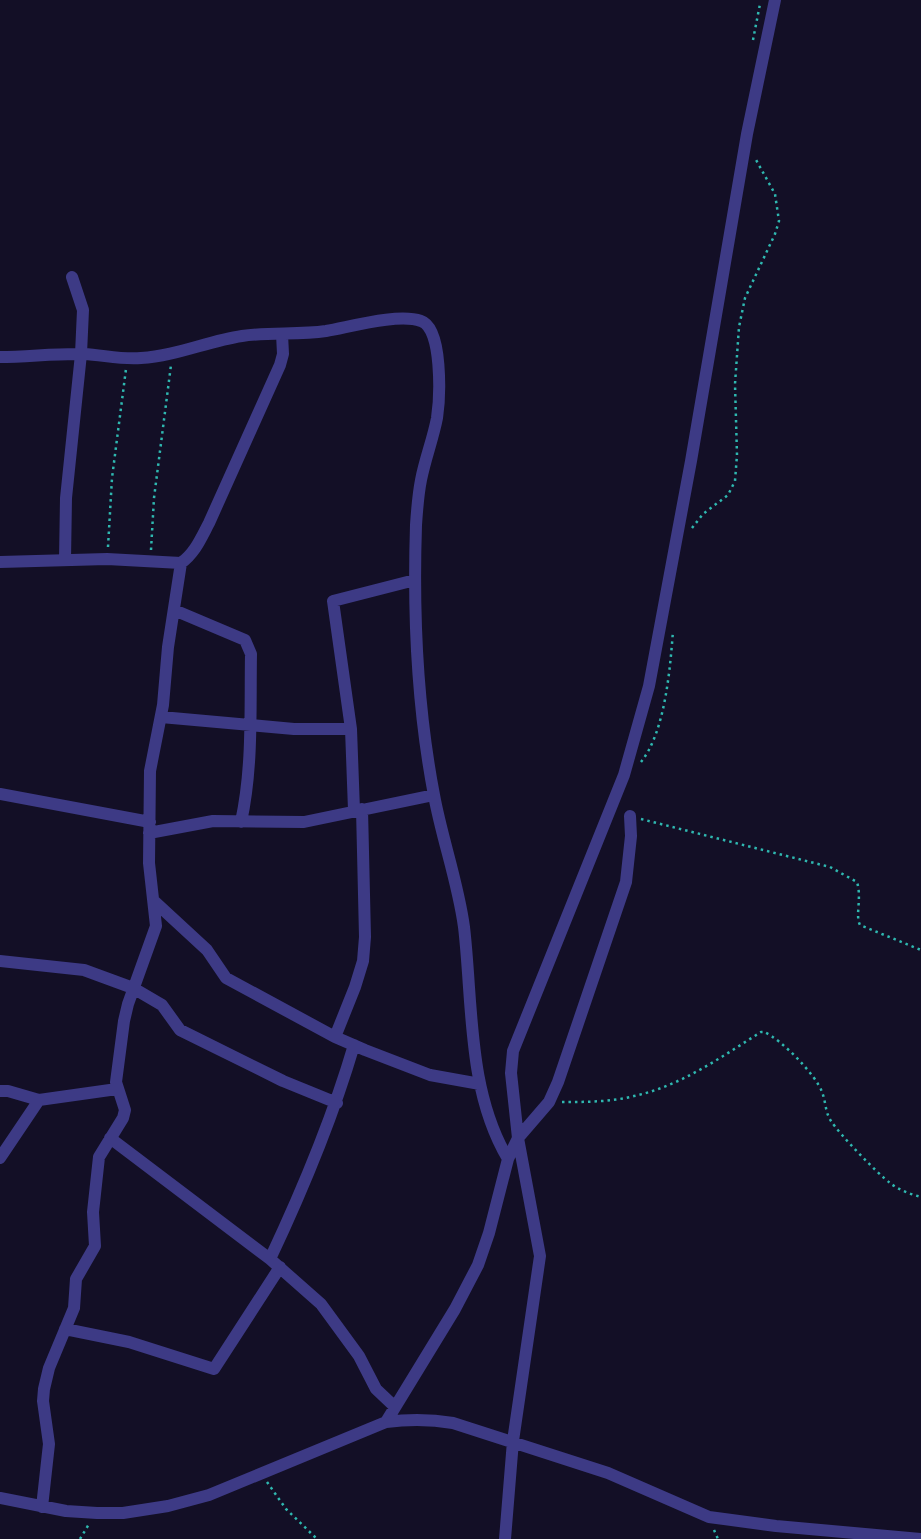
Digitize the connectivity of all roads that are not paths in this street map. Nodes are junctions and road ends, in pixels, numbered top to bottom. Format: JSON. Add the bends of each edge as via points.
{"nodes":[{"id":1,"x":775,"y":0,"type":"edge"},
{"id":2,"x":72,"y":277,"type":"dead end"},
{"id":3,"x":282,"y":334,"type":"junction"},
{"id":4,"x":81,"y":354,"type":"junction"},
{"id":5,"x":0,"y":357,"type":"edge"},
{"id":6,"x":65,"y":560,"type":"junction"},
{"id":7,"x":0,"y":562,"type":"edge"},
{"id":8,"x":181,"y":563,"type":"junction"},
{"id":9,"x":415,"y":580,"type":"junction"},
{"id":10,"x":174,"y":610,"type":"junction"},
{"id":11,"x":161,"y":717,"type":"junction"},
{"id":12,"x":250,"y":723,"type":"junction"},
{"id":13,"x":351,"y":729,"type":"junction"},
{"id":14,"x":0,"y":794,"type":"edge"},
{"id":15,"x":434,"y":795,"type":"junction"},
{"id":16,"x":358,"y":809,"type":"junction"},
{"id":17,"x":630,"y":816,"type":"road end"},
{"id":18,"x":241,"y":822,"type":"junction"},
{"id":19,"x":149,"y":828,"type":"junction"},
{"id":20,"x":155,"y":902,"type":"junction"},
{"id":21,"x":0,"y":961,"type":"edge"},
{"id":22,"x":133,"y":988,"type":"junction"},
{"id":23,"x":335,"y":1037,"type":"junction"},
{"id":24,"x":354,"y":1046,"type":"junction"},
{"id":25,"x":480,"y":1084,"type":"junction"},
{"id":26,"x":117,"y":1089,"type":"junction"},
{"id":27,"x":0,"y":1091,"type":"edge"},
{"id":28,"x":39,"y":1100,"type":"junction"},
{"id":29,"x":337,"y":1103,"type":"junction"},
{"id":30,"x":110,"y":1138,"type":"junction"},
{"id":31,"x":518,"y":1138,"type":"junction"},
{"id":32,"x":0,"y":1158,"type":"edge"},
{"id":33,"x":508,"y":1159,"type":"junction"},
{"id":34,"x":270,"y":1258,"type":"junction"},
{"id":35,"x":280,"y":1267,"type":"junction"},
{"id":36,"x":65,"y":1329,"type":"junction"},
{"id":37,"x":395,"y":1407,"type":"junction"},
{"id":38,"x":386,"y":1422,"type":"junction"},
{"id":39,"x":513,"y":1441,"type":"junction"},
{"id":40,"x":0,"y":1498,"type":"edge"},
{"id":41,"x":42,"y":1507,"type":"junction"},
{"id":42,"x":505,"y":1539,"type":"edge"},
{"id":43,"x":921,"y":1539,"type":"edge"}],
"edges":[{"from":1,"to":31,"type":"street","via":[[747,134],[649,686],[624,774],[513,1051],[511,1073]]},
{"from":2,"to":4,"type":"street","via":[[83,310]]},
{"from":3,"to":4,"type":"street","via":[[241,336],[138,359]]},
{"from":3,"to":8,"type":"street","via":[[280,365],[209,523],[196,547]]},
{"from":3,"to":9,"type":"street","via":[[408,319],[424,322],[432,330],[438,354],[437,417],[420,484]]},
{"from":4,"to":5,"type":"street"},
{"from":4,"to":6,"type":"street","via":[[66,498]]},
{"from":6,"to":7,"type":"street"},
{"from":6,"to":8,"type":"street","via":[[151,559]]},
{"from":8,"to":10,"type":"street"},
{"from":9,"to":13,"type":"street","via":[[334,601]]},
{"from":9,"to":15,"type":"street","via":[[417,663]]},
{"from":10,"to":11,"type":"street"},
{"from":10,"to":12,"type":"street","via":[[245,640],[249,645]]},
{"from":11,"to":12,"type":"street"},
{"from":11,"to":19,"type":"street","via":[[152,759]]},
{"from":12,"to":13,"type":"street","via":[[294,729]]},
{"from":12,"to":18,"type":"street","via":[[248,791]]},
{"from":13,"to":16,"type":"street"},
{"from":14,"to":19,"type":"street"},
{"from":15,"to":16,"type":"street"},
{"from":15,"to":25,"type":"street","via":[[459,894]]},
{"from":16,"to":18,"type":"street","via":[[304,822]]},
{"from":16,"to":23,"type":"street","via":[[365,937],[363,961]]},
{"from":17,"to":31,"type":"street","via":[[632,836],[626,882],[558,1082],[549,1102]]},
{"from":18,"to":19,"type":"street"},
{"from":19,"to":20,"type":"street","via":[[149,862]]},
{"from":20,"to":22,"type":"street","via":[[156,926]]},
{"from":20,"to":23,"type":"street","via":[[207,950],[226,978]]},
{"from":21,"to":22,"type":"street","via":[[84,970]]},
{"from":22,"to":26,"type":"street","via":[[120,1044]]},
{"from":22,"to":29,"type":"street","via":[[162,1006],[180,1030]]},
{"from":23,"to":24,"type":"street"},
{"from":24,"to":25,"type":"street","via":[[430,1075]]},
{"from":24,"to":29,"type":"street"},
{"from":25,"to":33,"type":"street","via":[[496,1140]]},
{"from":26,"to":28,"type":"street"},
{"from":26,"to":30,"type":"street","via":[[125,1110]]},
{"from":27,"to":28,"type":"street"},
{"from":28,"to":32,"type":"street"},
{"from":29,"to":34,"type":"street","via":[[300,1196]]},
{"from":30,"to":34,"type":"street"},
{"from":30,"to":36,"type":"street","via":[[99,1157],[97,1169],[93,1212],[95,1246],[76,1280],[74,1308]]},
{"from":31,"to":33,"type":"street"},
{"from":31,"to":39,"type":"street","via":[[540,1256]]},
{"from":33,"to":37,"type":"street","via":[[490,1233],[478,1265]]},
{"from":34,"to":35,"type":"street"},
{"from":35,"to":36,"type":"street","via":[[214,1369],[129,1342]]},
{"from":35,"to":37,"type":"street","via":[[321,1304],[359,1356],[381,1395]]},
{"from":36,"to":41,"type":"street","via":[[44,1389],[49,1444]]},
{"from":37,"to":38,"type":"street"},
{"from":38,"to":39,"type":"street","via":[[413,1419],[446,1422]]},
{"from":38,"to":41,"type":"street","via":[[209,1495],[146,1511],[97,1513]]},
{"from":39,"to":42,"type":"street"},
{"from":39,"to":43,"type":"street","via":[[608,1473],[709,1517]]},
{"from":40,"to":41,"type":"street"}]}
